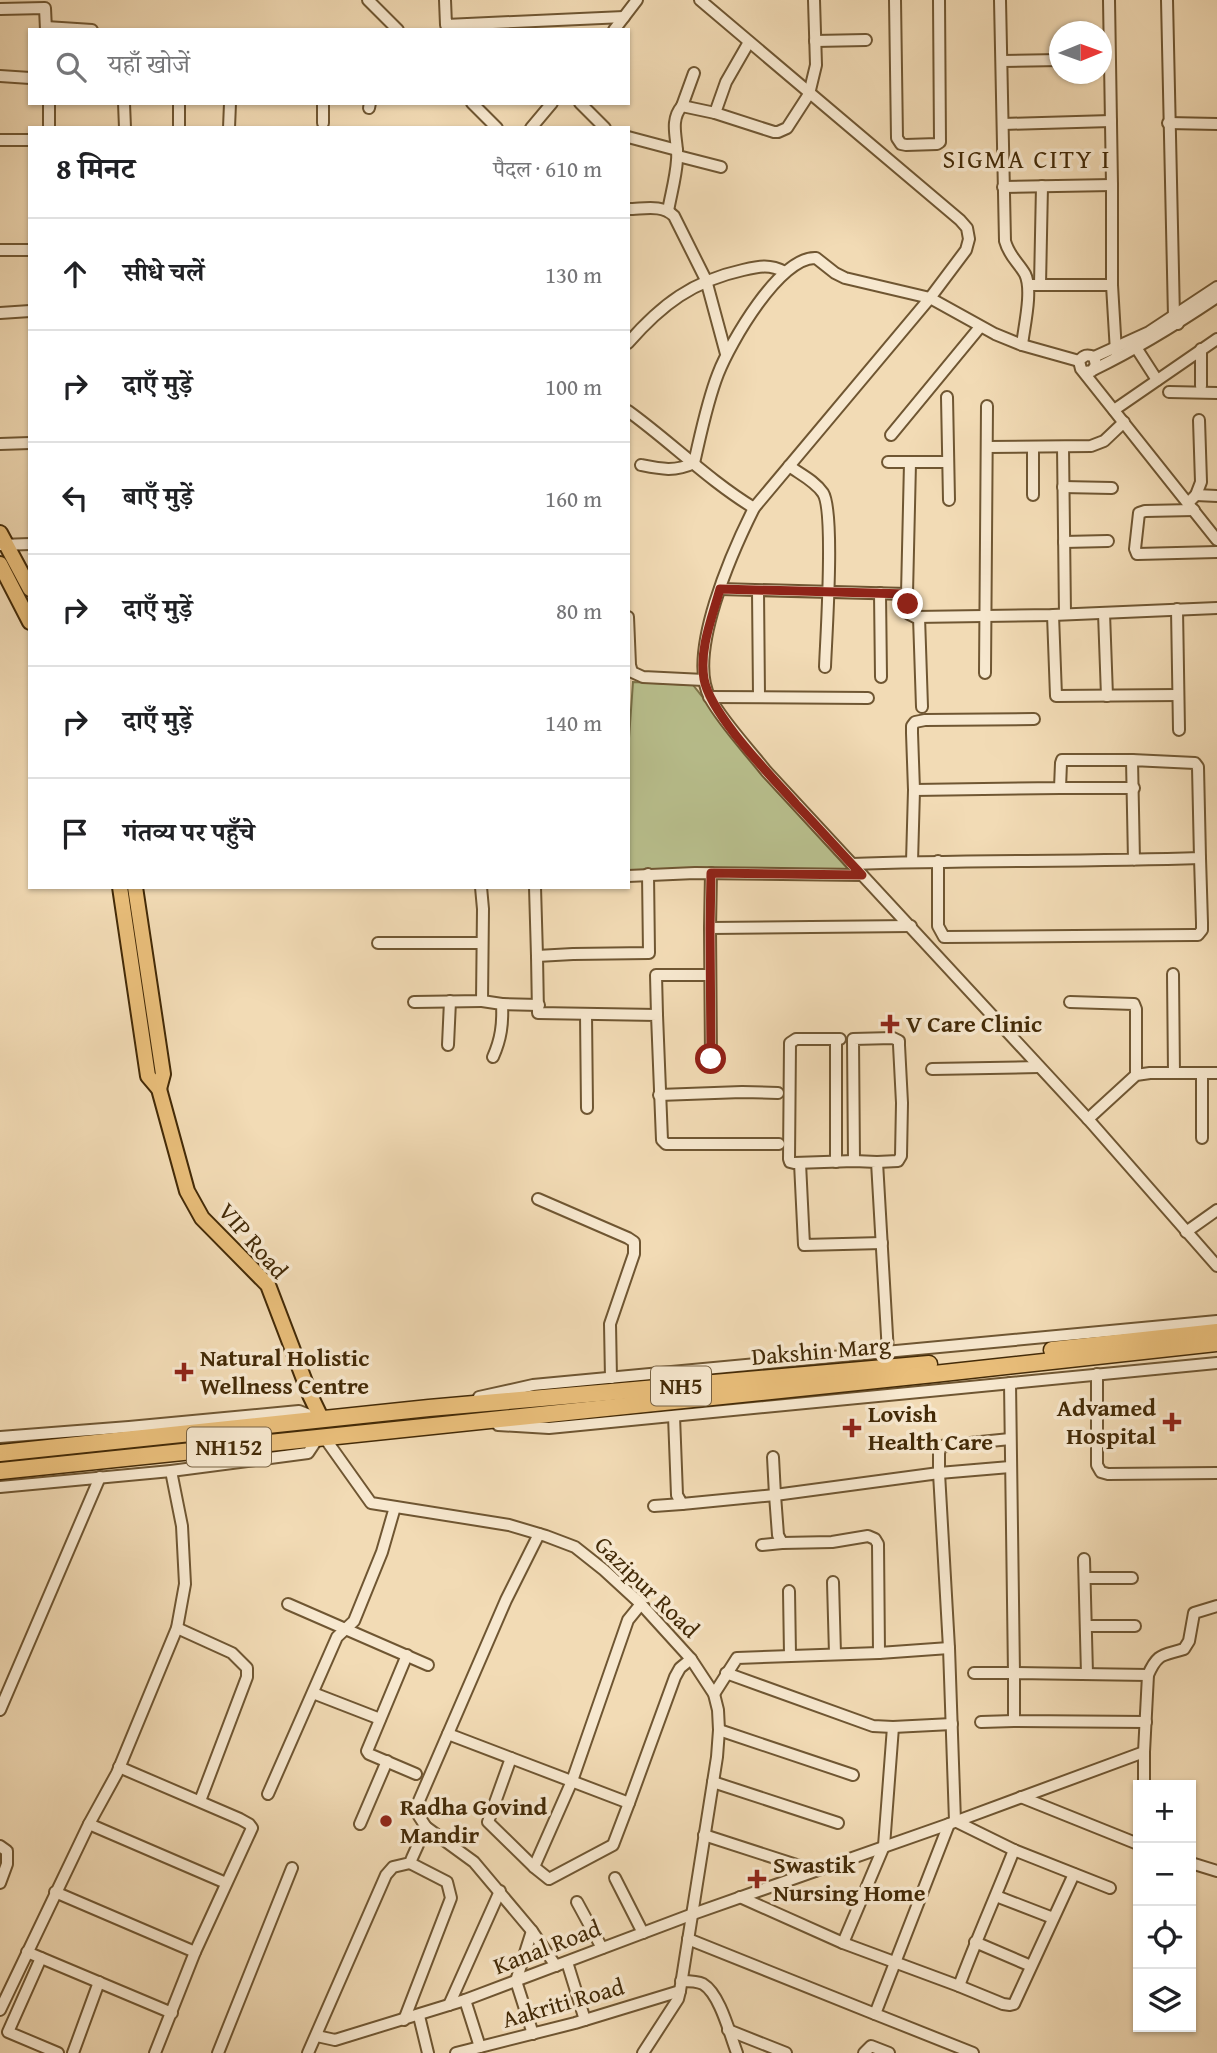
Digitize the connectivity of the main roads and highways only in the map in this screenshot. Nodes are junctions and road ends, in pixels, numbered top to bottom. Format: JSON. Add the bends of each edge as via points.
{"nodes":[{"id":1,"x":2,"y":541,"type":"edge"},
{"id":2,"x":0,"y":564,"type":"edge"},
{"id":3,"x":28,"y":586,"type":"edge"},
{"id":4,"x":28,"y":618,"type":"edge"},
{"id":5,"x":120,"y":889,"type":"edge"},
{"id":6,"x":135,"y":889,"type":"edge"},
{"id":7,"x":159,"y":1089,"type":"junction"},
{"id":8,"x":1217,"y":1332,"type":"edge"},
{"id":9,"x":1217,"y":1343,"type":"edge"},
{"id":10,"x":934,"y":1369,"type":"junction"},
{"id":11,"x":429,"y":1408,"type":"joint"},
{"id":12,"x":322,"y":1420,"type":"junction"},
{"id":13,"x":458,"y":1423,"type":"joint"},
{"id":14,"x":0,"y":1453,"type":"edge"},
{"id":15,"x":0,"y":1471,"type":"edge"}],
"edges":[{"from":1,"to":3,"type":"main road"},
{"from":2,"to":4,"type":"main road"},
{"from":5,"to":7,"type":"main road","via":[[148,1076]]},
{"from":6,"to":7,"type":"main road","via":[[163,1074]]},
{"from":7,"to":12,"type":"main road","name":"VIP Road","via":[[187,1191],[202,1218],[268,1285]]},
{"from":8,"to":10,"type":"highway","name":"Dakshin Marg","number":"NH5"},
{"from":9,"to":10,"type":"highway","number":"NH5"},
{"from":10,"to":11,"type":"highway","name":"Dakshin Marg","number":"NH5"},
{"from":10,"to":13,"type":"highway","number":"NH5"},
{"from":11,"to":12,"type":"highway","number":"NH152"},
{"from":12,"to":14,"type":"highway","number":"NH152"},
{"from":13,"to":15,"type":"highway","number":"NH152"}]}
